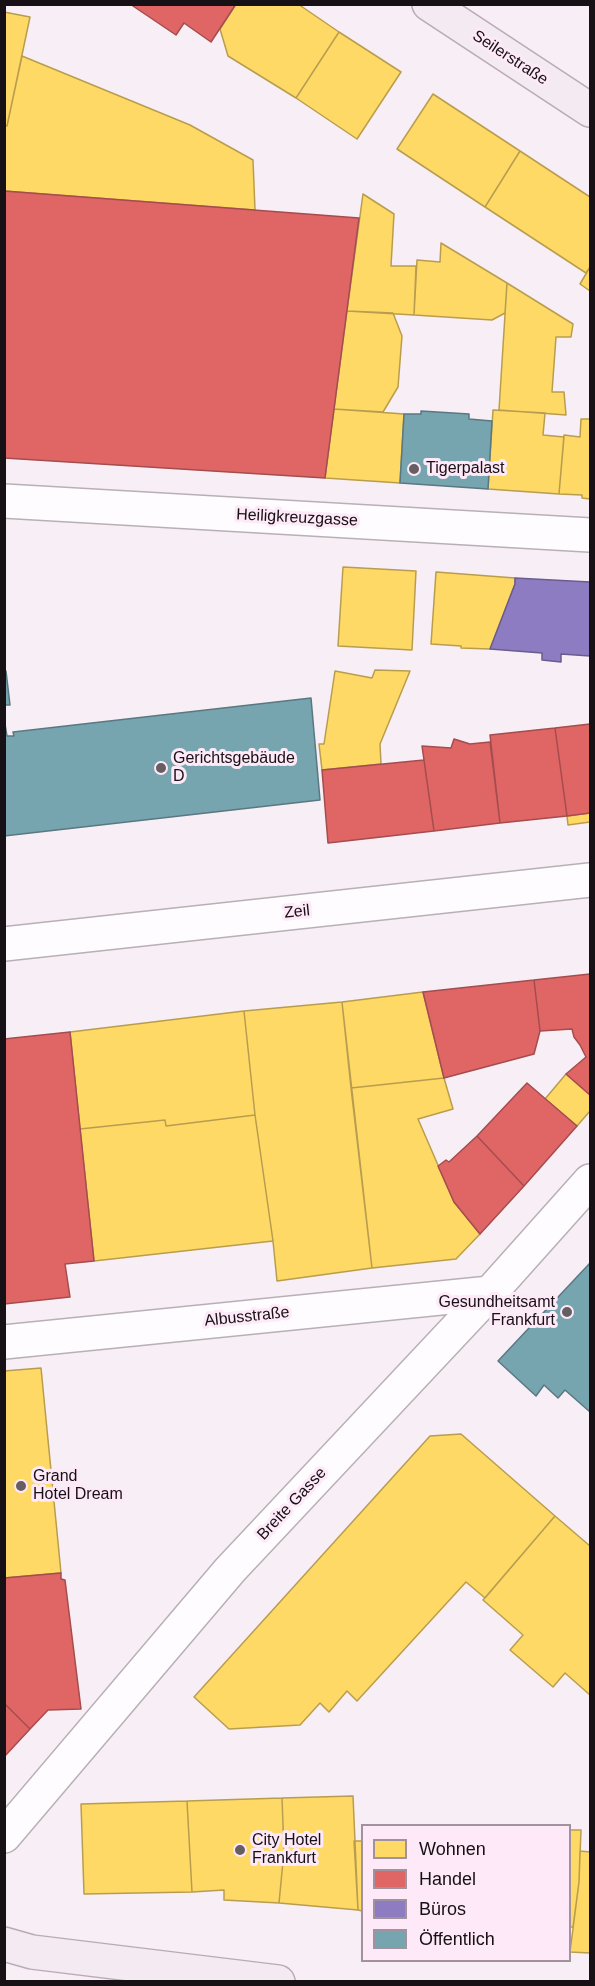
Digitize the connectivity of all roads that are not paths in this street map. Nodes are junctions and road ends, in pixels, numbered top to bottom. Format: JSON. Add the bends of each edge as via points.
{"nodes":[{"id":1,"x":429,"y":4,"type":"edge"},
{"id":2,"x":591,"y":110,"type":"edge"},
{"id":3,"x":4,"y":501,"type":"edge"},
{"id":4,"x":591,"y":535,"type":"edge"},
{"id":5,"x":591,"y":880,"type":"edge"},
{"id":6,"x":4,"y":944,"type":"edge"},
{"id":7,"x":591,"y":1181,"type":"edge"},
{"id":8,"x":490,"y":1293,"type":"junction"},
{"id":9,"x":4,"y":1342,"type":"edge"},
{"id":10,"x":4,"y":1836,"type":"edge"},
{"id":11,"x":4,"y":1944,"type":"edge"},
{"id":12,"x":278,"y":1982,"type":"edge"}],
"edges":[{"from":1,"to":2,"type":"main road","name":"Seilerstraße"},
{"from":3,"to":4,"type":"street","name":"Heiligkreuzgasse"},
{"from":5,"to":6,"type":"street","name":"Zeil"},
{"from":7,"to":8,"type":"street","name":"Breite Gasse"},
{"from":8,"to":9,"type":"street","name":"Albusstraße"},
{"from":8,"to":10,"type":"street","name":"Breite Gasse","via":[[230,1570]]},
{"from":11,"to":12,"type":"main road","via":[[32,1952]]}]}
